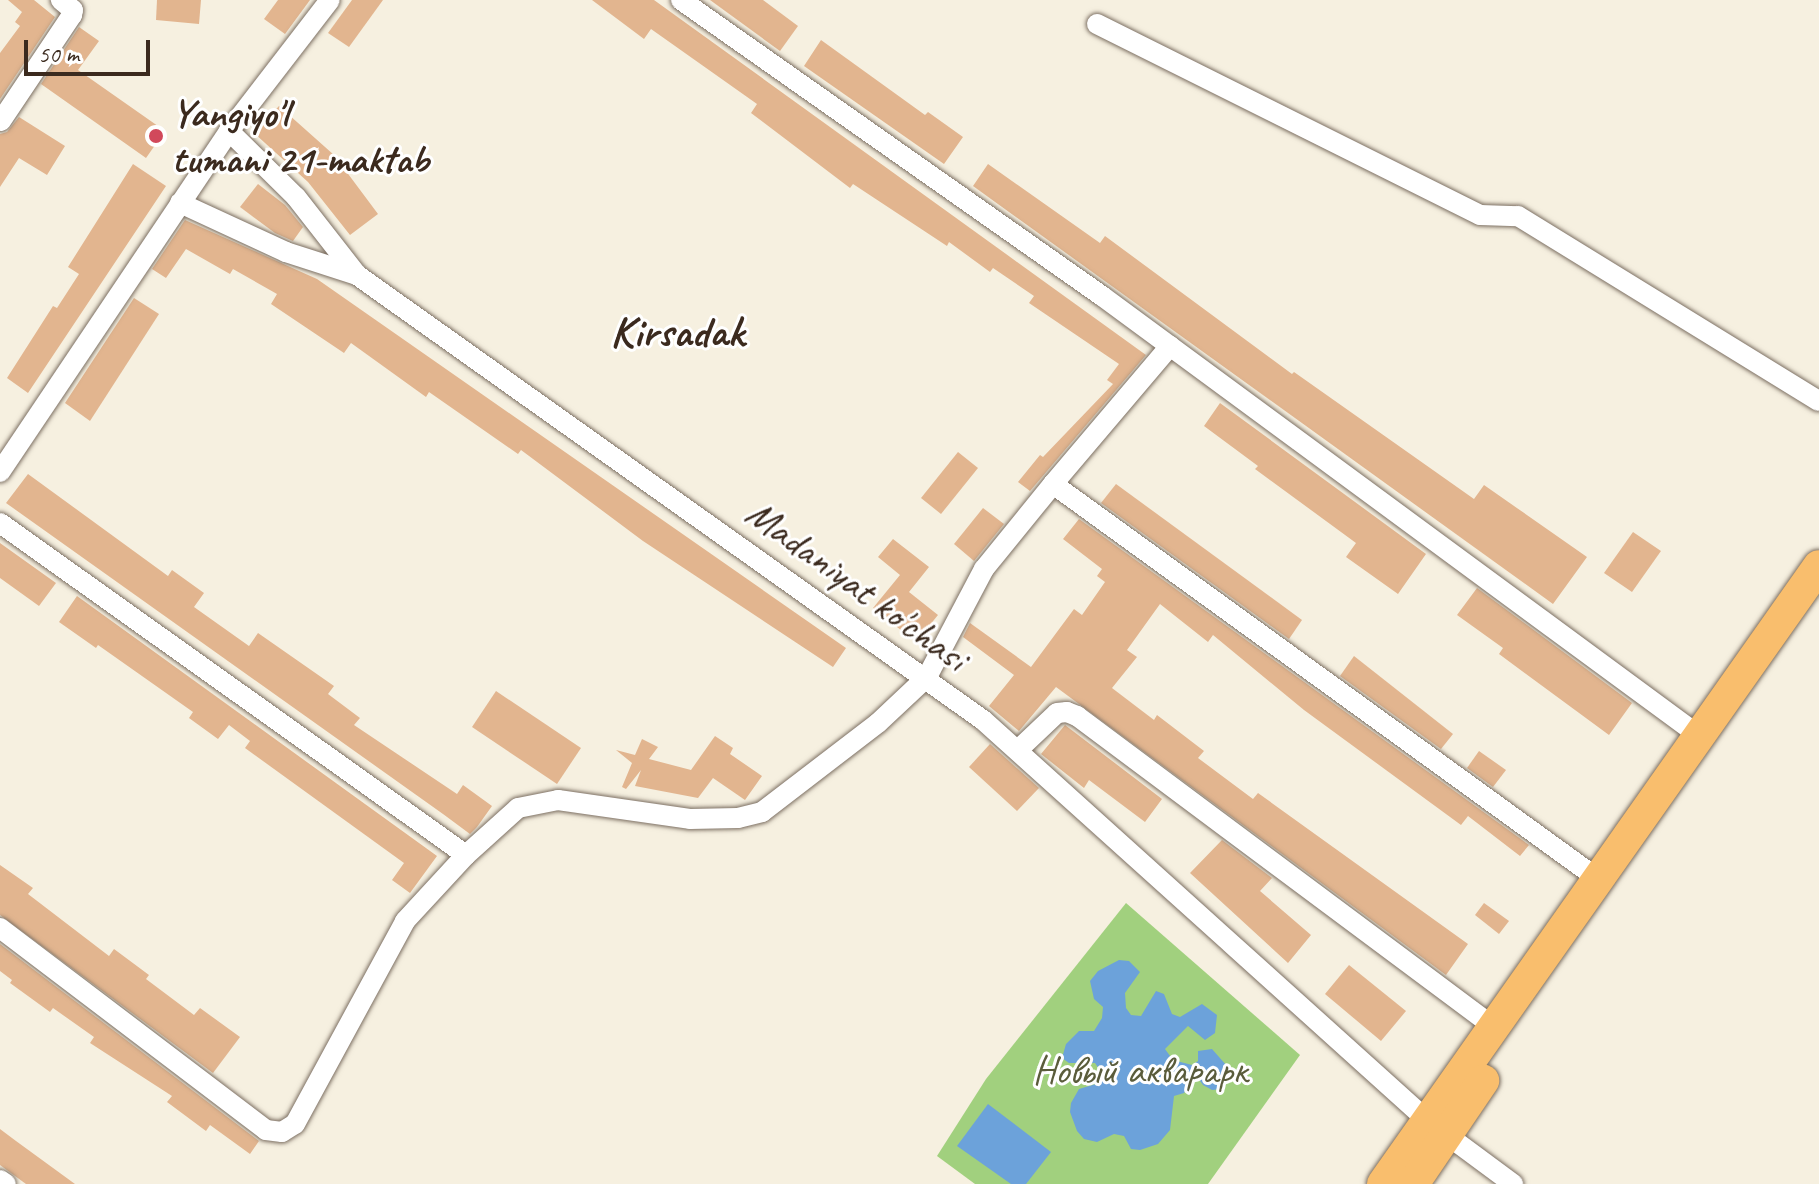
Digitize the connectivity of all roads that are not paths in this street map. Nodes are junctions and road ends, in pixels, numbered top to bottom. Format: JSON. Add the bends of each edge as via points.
{"nodes":[{"id":1,"x":61,"y":0,"type":"edge"},
{"id":2,"x":330,"y":0,"type":"edge"},
{"id":3,"x":681,"y":0,"type":"edge"},
{"id":4,"x":1097,"y":24,"type":"dead end"},
{"id":5,"x":1,"y":121,"type":"edge"},
{"id":6,"x":229,"y":131,"type":"junction"},
{"id":7,"x":180,"y":203,"type":"junction"},
{"id":8,"x":357,"y":275,"type":"junction"},
{"id":9,"x":1170,"y":346,"type":"junction"},
{"id":10,"x":1819,"y":401,"type":"edge"},
{"id":11,"x":0,"y":472,"type":"edge"},
{"id":12,"x":1053,"y":484,"type":"junction"},
{"id":13,"x":0,"y":523,"type":"edge"},
{"id":14,"x":1819,"y":566,"type":"edge"},
{"id":15,"x":1819,"y":598,"type":"edge"},
{"id":16,"x":927,"y":677,"type":"junction"},
{"id":17,"x":1698,"y":735,"type":"junction"},
{"id":18,"x":1019,"y":749,"type":"junction"},
{"id":19,"x":466,"y":855,"type":"junction"},
{"id":20,"x":1598,"y":879,"type":"junction"},
{"id":21,"x":0,"y":928,"type":"edge"},
{"id":22,"x":1494,"y":1027,"type":"junction"},
{"id":23,"x":1438,"y":1129,"type":"junction"},
{"id":24,"x":0,"y":1180,"type":"edge"},
{"id":25,"x":6,"y":1184,"type":"edge"},
{"id":26,"x":1383,"y":1184,"type":"edge"},
{"id":27,"x":1413,"y":1184,"type":"edge"},
{"id":28,"x":1513,"y":1184,"type":"edge"}],
"edges":[{"from":1,"to":5,"type":"street","via":[[72,15]]},
{"from":2,"to":6,"type":"street"},
{"from":3,"to":9,"type":"street"},
{"from":4,"to":10,"type":"street","via":[[1480,215],[1518,216]]},
{"from":6,"to":7,"type":"street"},
{"from":6,"to":8,"type":"street","name":"Madaniyat ko'chasi","via":[[296,197]]},
{"from":7,"to":8,"type":"street","via":[[286,252]]},
{"from":7,"to":11,"type":"street"},
{"from":8,"to":16,"type":"street","name":"Madaniyat ko'chasi"},
{"from":9,"to":12,"type":"street"},
{"from":9,"to":17,"type":"street"},
{"from":12,"to":16,"type":"street","via":[[984,569]]},
{"from":12,"to":20,"type":"street"},
{"from":13,"to":19,"type":"street"},
{"from":14,"to":17,"type":"main road"},
{"from":15,"to":23,"type":"main road"},
{"from":16,"to":18,"type":"street","name":"Madaniyat ko'chasi"},
{"from":16,"to":19,"type":"street","via":[[878,723],[762,812],[690,819],[558,800],[518,808]]},
{"from":17,"to":20,"type":"main road"},
{"from":18,"to":22,"type":"street","via":[[1057,713],[1077,716]]},
{"from":18,"to":23,"type":"street","name":"Madaniyat ko'chasi"},
{"from":19,"to":21,"type":"street","via":[[405,921],[295,1124],[282,1132],[266,1130]]},
{"from":20,"to":22,"type":"main road"},
{"from":22,"to":23,"type":"main road"},
{"from":23,"to":26,"type":"main road"},
{"from":23,"to":27,"type":"main road"},
{"from":23,"to":28,"type":"street","name":"Madaniyat ko'chasi"},
{"from":24,"to":25,"type":"street"}]}
